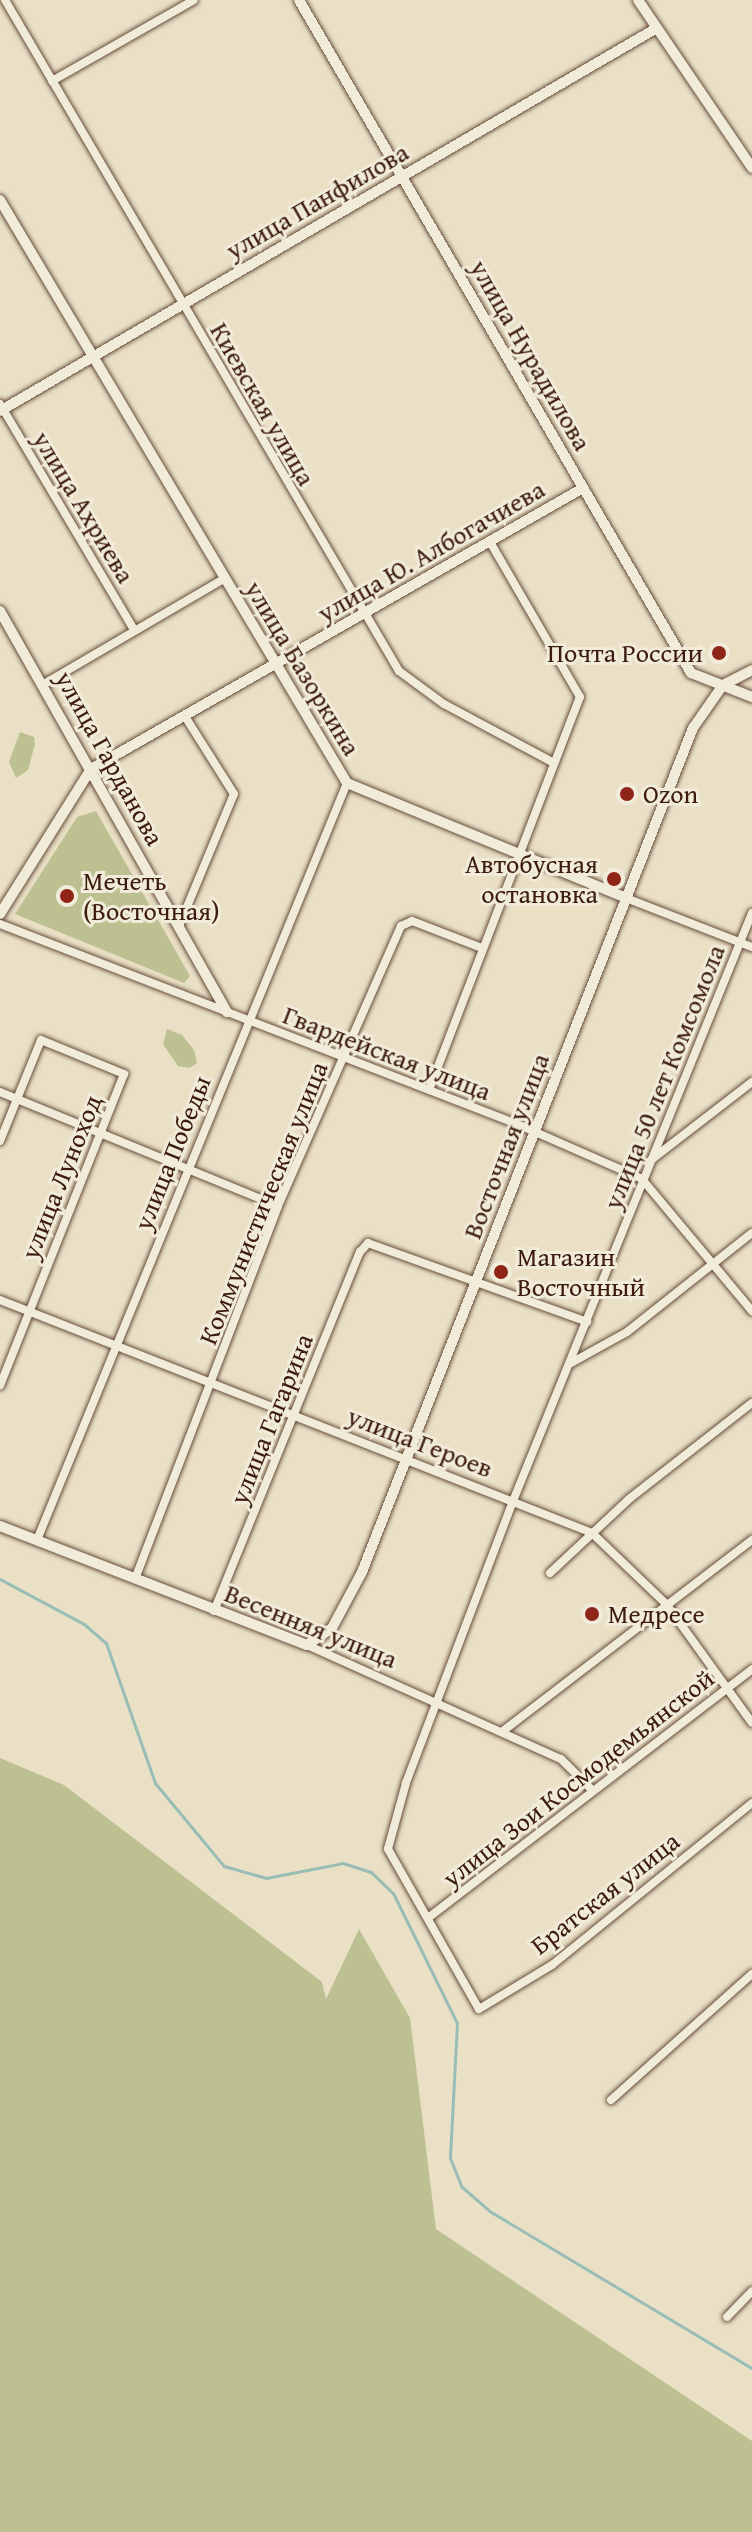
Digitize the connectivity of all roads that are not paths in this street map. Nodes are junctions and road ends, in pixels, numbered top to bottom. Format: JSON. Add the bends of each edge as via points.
{"nodes":[{"id":1,"x":5,"y":0,"type":"edge"},
{"id":2,"x":194,"y":0,"type":"edge"},
{"id":3,"x":299,"y":0,"type":"edge"},
{"id":4,"x":638,"y":0,"type":"edge"},
{"id":5,"x":655,"y":29,"type":"junction"},
{"id":6,"x":52,"y":81,"type":"junction"},
{"id":7,"x":752,"y":168,"type":"edge"},
{"id":8,"x":402,"y":177,"type":"junction"},
{"id":9,"x":0,"y":200,"type":"edge"},
{"id":10,"x":182,"y":305,"type":"junction"},
{"id":11,"x":91,"y":357,"type":"junction"},
{"id":12,"x":1,"y":408,"type":"edge"},
{"id":13,"x":583,"y":488,"type":"junction"},
{"id":14,"x":490,"y":542,"type":"junction"},
{"id":15,"x":224,"y":579,"type":"junction"},
{"id":16,"x":0,"y":611,"type":"edge"},
{"id":17,"x":363,"y":616,"type":"junction"},
{"id":18,"x":134,"y":630,"type":"junction"},
{"id":19,"x":276,"y":666,"type":"junction"},
{"id":20,"x":752,"y":670,"type":"edge"},
{"id":21,"x":699,"y":680,"type":"junction"},
{"id":22,"x":44,"y":684,"type":"junction"},
{"id":23,"x":723,"y":685,"type":"junction"},
{"id":24,"x":752,"y":697,"type":"edge"},
{"id":25,"x":707,"y":704,"type":"junction"},
{"id":26,"x":186,"y":718,"type":"junction"},
{"id":27,"x":552,"y":762,"type":"junction"},
{"id":28,"x":91,"y":769,"type":"junction"},
{"id":29,"x":347,"y":783,"type":"junction"},
{"id":30,"x":516,"y":852,"type":"junction"},
{"id":31,"x":626,"y":898,"type":"junction"},
{"id":32,"x":752,"y":913,"type":"edge"},
{"id":33,"x":0,"y":914,"type":"edge"},
{"id":34,"x":0,"y":924,"type":"edge"},
{"id":35,"x":179,"y":926,"type":"junction"},
{"id":36,"x":741,"y":942,"type":"junction"},
{"id":37,"x":752,"y":947,"type":"edge"},
{"id":38,"x":482,"y":948,"type":"junction"},
{"id":39,"x":227,"y":1012,"type":"junction"},
{"id":40,"x":246,"y":1020,"type":"junction"},
{"id":41,"x":345,"y":1057,"type":"junction"},
{"id":42,"x":752,"y":1082,"type":"edge"},
{"id":43,"x":429,"y":1090,"type":"junction"},
{"id":44,"x":0,"y":1092,"type":"edge"},
{"id":45,"x":17,"y":1099,"type":"junction"},
{"id":46,"x":102,"y":1132,"type":"junction"},
{"id":47,"x":535,"y":1132,"type":"junction"},
{"id":48,"x":0,"y":1141,"type":"edge"},
{"id":49,"x":649,"y":1161,"type":"junction"},
{"id":50,"x":188,"y":1168,"type":"junction"},
{"id":51,"x":642,"y":1179,"type":"junction"},
{"id":52,"x":278,"y":1206,"type":"junction"},
{"id":53,"x":752,"y":1233,"type":"edge"},
{"id":54,"x":713,"y":1263,"type":"junction"},
{"id":55,"x":477,"y":1280,"type":"junction"},
{"id":56,"x":0,"y":1300,"type":"edge"},
{"id":57,"x":752,"y":1311,"type":"edge"},
{"id":58,"x":28,"y":1312,"type":"junction"},
{"id":59,"x":587,"y":1322,"type":"junction"},
{"id":60,"x":116,"y":1347,"type":"junction"},
{"id":61,"x":571,"y":1363,"type":"junction"},
{"id":62,"x":211,"y":1383,"type":"junction"},
{"id":63,"x":0,"y":1385,"type":"edge"},
{"id":64,"x":752,"y":1403,"type":"edge"},
{"id":65,"x":295,"y":1415,"type":"junction"},
{"id":66,"x":405,"y":1458,"type":"junction"},
{"id":67,"x":513,"y":1501,"type":"junction"},
{"id":68,"x":0,"y":1526,"type":"edge"},
{"id":69,"x":592,"y":1533,"type":"junction"},
{"id":70,"x":37,"y":1540,"type":"junction"},
{"id":71,"x":752,"y":1540,"type":"edge"},
{"id":72,"x":550,"y":1573,"type":"dead end"},
{"id":73,"x":135,"y":1579,"type":"junction"},
{"id":74,"x":667,"y":1605,"type":"junction"},
{"id":75,"x":214,"y":1611,"type":"junction"},
{"id":76,"x":307,"y":1645,"type":"junction"},
{"id":77,"x":752,"y":1669,"type":"edge"},
{"id":78,"x":727,"y":1687,"type":"junction"},
{"id":79,"x":437,"y":1702,"type":"junction"},
{"id":80,"x":752,"y":1723,"type":"edge"},
{"id":81,"x":503,"y":1731,"type":"junction"},
{"id":82,"x":592,"y":1790,"type":"junction"},
{"id":83,"x":752,"y":1803,"type":"edge"},
{"id":84,"x":428,"y":1918,"type":"junction"},
{"id":85,"x":752,"y":1974,"type":"edge"},
{"id":86,"x":479,"y":2009,"type":"joint"},
{"id":87,"x":611,"y":2100,"type":"dead end"},
{"id":88,"x":752,"y":2291,"type":"edge"},
{"id":89,"x":727,"y":2317,"type":"dead end"}],
"edges":[{"from":1,"to":6,"type":"street","name":"Киевская улица"},
{"from":2,"to":6,"type":"street"},
{"from":3,"to":8,"type":"street","name":"улица Нурадилова"},
{"from":4,"to":5,"type":"street"},
{"from":5,"to":7,"type":"street"},
{"from":5,"to":8,"type":"street","name":"улица Панфилова"},
{"from":6,"to":10,"type":"street","name":"Киевская улица"},
{"from":8,"to":10,"type":"street","name":"улица Панфилова"},
{"from":8,"to":13,"type":"street","name":"улица Нурадилова"},
{"from":9,"to":11,"type":"street","name":"улица Базоркина"},
{"from":10,"to":11,"type":"street","name":"улица Панфилова"},
{"from":10,"to":17,"type":"street","name":"Киевская улица"},
{"from":11,"to":12,"type":"street","name":"улица Панфилова"},
{"from":11,"to":15,"type":"street","name":"улица Базоркина"},
{"from":12,"to":18,"type":"street","name":"улица Ахриева"},
{"from":13,"to":14,"type":"street","name":"улица Ю. Албогачиева"},
{"from":13,"to":21,"type":"street","name":"улица Нурадилова"},
{"from":14,"to":17,"type":"street","name":"улица Ю. Албогачиева"},
{"from":14,"to":27,"type":"street","via":[[580,697]]},
{"from":15,"to":18,"type":"street"},
{"from":15,"to":19,"type":"street","name":"улица Базоркина"},
{"from":16,"to":22,"type":"street","name":"улица Гарданова"},
{"from":17,"to":19,"type":"street","name":"улица Ю. Албогачиева"},
{"from":17,"to":27,"type":"street","name":"Киевская улица","via":[[399,671],[444,704]]},
{"from":18,"to":22,"type":"street"},
{"from":19,"to":26,"type":"street","name":"улица Ю. Албогачиева"},
{"from":19,"to":29,"type":"street","name":"улица Базоркина"},
{"from":20,"to":23,"type":"street","name":"Восточная улица"},
{"from":21,"to":23,"type":"street"},
{"from":21,"to":25,"type":"street","name":"улица Нурадилова"},
{"from":22,"to":28,"type":"street","name":"улица Гарданова"},
{"from":23,"to":24,"type":"street"},
{"from":23,"to":25,"type":"street","name":"Восточная улица"},
{"from":25,"to":31,"type":"street","name":"Восточная улица"},
{"from":26,"to":28,"type":"street","name":"улица Ю. Албогачиева"},
{"from":26,"to":35,"type":"street","via":[[234,794]]},
{"from":27,"to":30,"type":"street"},
{"from":28,"to":33,"type":"street"},
{"from":28,"to":35,"type":"street","name":"улица Гарданова"},
{"from":29,"to":30,"type":"street","name":"улица Базоркина"},
{"from":29,"to":40,"type":"street","name":"улица Победы"},
{"from":30,"to":31,"type":"street","name":"улица Базоркина"},
{"from":30,"to":38,"type":"street"},
{"from":31,"to":36,"type":"street","name":"улица Базоркина"},
{"from":31,"to":47,"type":"street","name":"Восточная улица"},
{"from":32,"to":36,"type":"street","name":"улица 50 лет Комсомола"},
{"from":34,"to":39,"type":"street","name":"Гвардейская улица"},
{"from":35,"to":39,"type":"street","name":"улица Гарданова"},
{"from":36,"to":37,"type":"street","name":"улица Базоркина"},
{"from":36,"to":49,"type":"street","name":"улица 50 лет Комсомола"},
{"from":38,"to":41,"type":"street","name":"Коммунистическая улица","via":[[405,922]]},
{"from":38,"to":43,"type":"street"},
{"from":39,"to":40,"type":"street","name":"Гвардейская улица"},
{"from":40,"to":41,"type":"street","name":"Гвардейская улица"},
{"from":40,"to":50,"type":"street","name":"улица Победы"},
{"from":41,"to":43,"type":"street","name":"Гвардейская улица"},
{"from":41,"to":52,"type":"street","name":"Коммунистическая улица"},
{"from":42,"to":49,"type":"street"},
{"from":43,"to":47,"type":"street","name":"Гвардейская улица"},
{"from":44,"to":45,"type":"street"},
{"from":45,"to":46,"type":"street"},
{"from":45,"to":46,"type":"street","name":"улица Луноход","via":[[41,1040],[124,1074]]},
{"from":45,"to":48,"type":"street"},
{"from":46,"to":50,"type":"street"},
{"from":46,"to":58,"type":"street","name":"улица Луноход"},
{"from":47,"to":51,"type":"street","name":"Гвардейская улица"},
{"from":47,"to":55,"type":"street","name":"Восточная улица"},
{"from":49,"to":51,"type":"street","name":"улица 50 лет Комсомола"},
{"from":50,"to":52,"type":"street"},
{"from":50,"to":60,"type":"street","name":"улица Победы"},
{"from":51,"to":54,"type":"street","name":"Гвардейская улица"},
{"from":51,"to":59,"type":"street","name":"улица 50 лет Комсомола"},
{"from":52,"to":62,"type":"street","name":"Коммунистическая улица"},
{"from":53,"to":54,"type":"street"},
{"from":54,"to":57,"type":"street","name":"Гвардейская улица"},
{"from":54,"to":61,"type":"street","via":[[627,1332]]},
{"from":55,"to":59,"type":"street"},
{"from":55,"to":65,"type":"street","name":"улица Гагарина","via":[[368,1243]]},
{"from":55,"to":66,"type":"street","name":"Восточная улица"},
{"from":56,"to":58,"type":"street","name":"улица Героев"},
{"from":58,"to":60,"type":"street","name":"улица Героев"},
{"from":58,"to":63,"type":"street","name":"улица Луноход"},
{"from":59,"to":61,"type":"street","name":"улица 50 лет Комсомола"},
{"from":60,"to":62,"type":"street","name":"улица Героев"},
{"from":60,"to":70,"type":"street","name":"улица Победы"},
{"from":61,"to":67,"type":"street","name":"улица 50 лет Комсомола"},
{"from":62,"to":65,"type":"street","name":"улица Героев"},
{"from":62,"to":73,"type":"street","name":"Коммунистическая улица"},
{"from":64,"to":69,"type":"street"},
{"from":65,"to":66,"type":"street","name":"улица Героев"},
{"from":65,"to":75,"type":"street","name":"улица Гагарина"},
{"from":66,"to":67,"type":"street","name":"улица Героев"},
{"from":66,"to":76,"type":"street","name":"Восточная улица","via":[[343,1614],[323,1637]]},
{"from":67,"to":69,"type":"street","name":"улица Героев"},
{"from":67,"to":79,"type":"street","name":"улица 50 лет Комсомола"},
{"from":68,"to":70,"type":"street","name":"Весенняя улица"},
{"from":69,"to":72,"type":"street"},
{"from":69,"to":74,"type":"street","name":"улица Героев"},
{"from":70,"to":73,"type":"street","name":"Весенняя улица"},
{"from":71,"to":74,"type":"street"},
{"from":73,"to":75,"type":"street","name":"Весенняя улица"},
{"from":74,"to":78,"type":"street","name":"улица Героев"},
{"from":74,"to":81,"type":"street"},
{"from":75,"to":76,"type":"street","name":"Весенняя улица"},
{"from":76,"to":79,"type":"street","name":"Весенняя улица"},
{"from":77,"to":78,"type":"street","name":"улица Зои Космодемьянской"},
{"from":78,"to":80,"type":"street","name":"улица Героев"},
{"from":78,"to":82,"type":"street","name":"улица Зои Космодемьянской"},
{"from":79,"to":81,"type":"street","name":"Весенняя улица"},
{"from":79,"to":84,"type":"street","name":"улица 50 лет Комсомола","via":[[388,1849]]},
{"from":81,"to":82,"type":"street","name":"Весенняя улица","via":[[561,1759]]},
{"from":82,"to":84,"type":"street","name":"улица Зои Космодемьянской"},
{"from":83,"to":86,"type":"street","name":"Братская улица","via":[[552,1965]]},
{"from":84,"to":86,"type":"street","name":"улица 50 лет Комсомола"},
{"from":85,"to":87,"type":"street"},
{"from":88,"to":89,"type":"street"}]}
